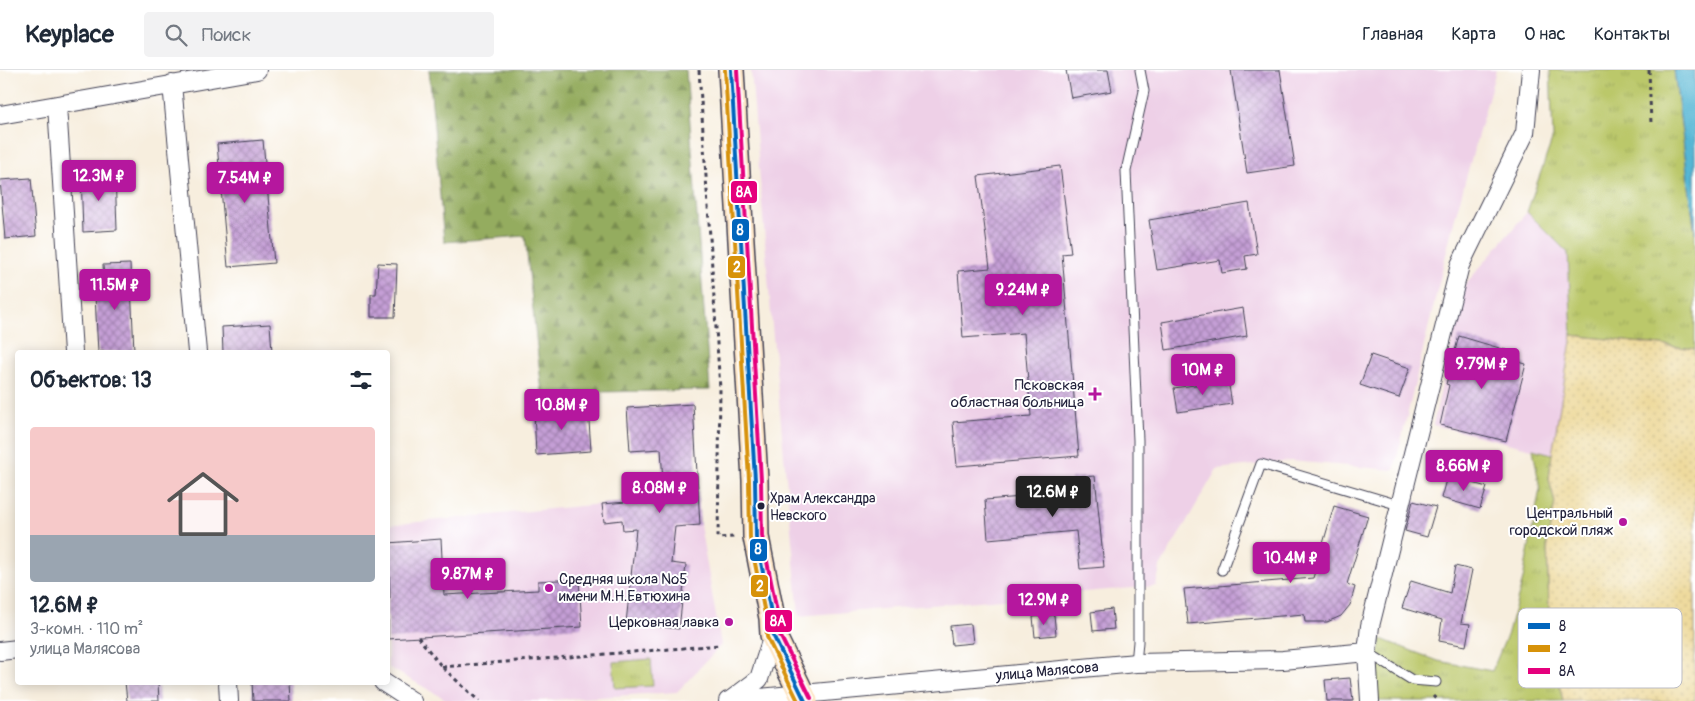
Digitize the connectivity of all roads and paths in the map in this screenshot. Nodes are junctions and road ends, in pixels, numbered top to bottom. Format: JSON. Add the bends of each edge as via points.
{"nodes":[{"id":1,"x":257,"y":70,"type":"edge"},
{"id":2,"x":699,"y":70,"type":"edge"},
{"id":3,"x":731,"y":70,"type":"edge"},
{"id":4,"x":1140,"y":70,"type":"edge"},
{"id":5,"x":1531,"y":70,"type":"edge"},
{"id":6,"x":1649,"y":70,"type":"edge"},
{"id":7,"x":172,"y":84,"type":"junction"},
{"id":8,"x":57,"y":104,"type":"junction"},
{"id":9,"x":1,"y":109,"type":"edge"},
{"id":10,"x":1651,"y":124,"type":"dead end"},
{"id":11,"x":73,"y":350,"type":"edge"},
{"id":12,"x":197,"y":350,"type":"edge"},
{"id":13,"x":1399,"y":505,"type":"junction"},
{"id":14,"x":756,"y":537,"type":"junction"},
{"id":15,"x":1222,"y":570,"type":"dead end"},
{"id":16,"x":773,"y":634,"type":"junction"},
{"id":17,"x":418,"y":637,"type":"dead end"},
{"id":18,"x":722,"y":646,"type":"dead end"},
{"id":19,"x":15,"y":649,"type":"edge"},
{"id":20,"x":0,"y":651,"type":"edge"},
{"id":21,"x":1367,"y":652,"type":"junction"},
{"id":22,"x":1136,"y":663,"type":"junction"},
{"id":23,"x":442,"y":667,"type":"junction"},
{"id":24,"x":1436,"y":682,"type":"dead end"},
{"id":25,"x":228,"y":685,"type":"edge"},
{"id":26,"x":388,"y":685,"type":"edge"},
{"id":27,"x":804,"y":698,"type":"edge"},
{"id":28,"x":229,"y":701,"type":"edge"},
{"id":29,"x":412,"y":701,"type":"edge"},
{"id":30,"x":479,"y":701,"type":"edge"},
{"id":31,"x":729,"y":701,"type":"edge"},
{"id":32,"x":1370,"y":701,"type":"edge"}],
"edges":[{"from":1,"to":7,"type":"street"},
{"from":2,"to":14,"type":"path","via":[[720,389],[718,538]]},
{"from":3,"to":14,"type":"main road"},
{"from":4,"to":22,"type":"lane","via":[[1144,90],[1126,171],[1138,440]]},
{"from":5,"to":13,"type":"street","via":[[1526,133],[1460,264],[1437,367]]},
{"from":6,"to":10,"type":"path"},
{"from":7,"to":8,"type":"street"},
{"from":7,"to":12,"type":"street"},
{"from":8,"to":9,"type":"street"},
{"from":8,"to":11,"type":"street"},
{"from":13,"to":15,"type":"lane","via":[[1261,464]]},
{"from":13,"to":21,"type":"street","via":[[1370,626]]},
{"from":14,"to":16,"type":"main road"},
{"from":16,"to":27,"type":"main road"},
{"from":16,"to":31,"type":"street","via":[[759,679]]},
{"from":17,"to":23,"type":"path"},
{"from":18,"to":23,"type":"path"},
{"from":19,"to":20,"type":"street"},
{"from":21,"to":22,"type":"street","name":"улица Малясова","via":[[1283,660]]},
{"from":21,"to":24,"type":"lane","via":[[1412,680]]},
{"from":21,"to":32,"type":"street"},
{"from":22,"to":27,"type":"street","name":"улица Малясова"},
{"from":23,"to":30,"type":"path"},
{"from":25,"to":28,"type":"street"},
{"from":26,"to":29,"type":"street"},
{"from":27,"to":31,"type":"street","name":"улица Малясова"}]}
